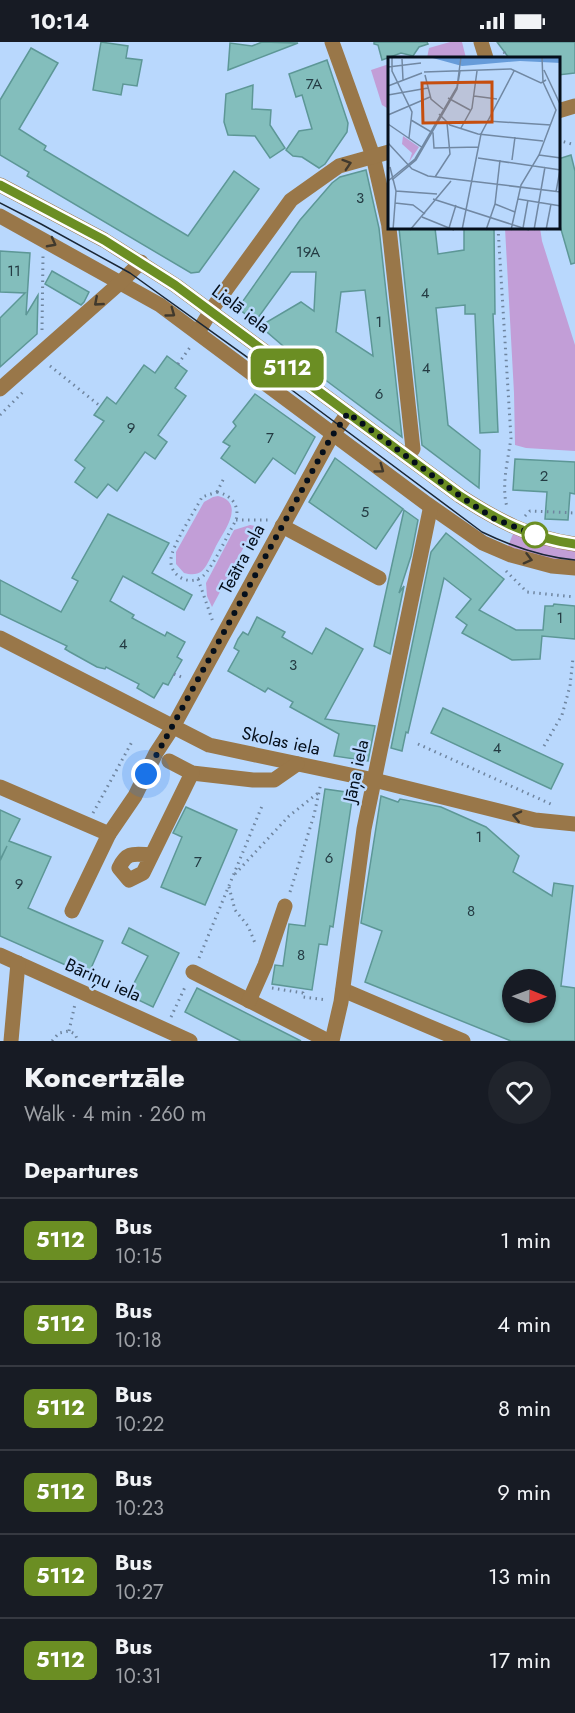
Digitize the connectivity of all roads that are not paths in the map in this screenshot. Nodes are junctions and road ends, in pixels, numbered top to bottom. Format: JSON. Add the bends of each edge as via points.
{"nodes":[{"id":1,"x":332,"y":42,"type":"edge"},
{"id":2,"x":481,"y":42,"type":"edge"},
{"id":3,"x":486,"y":57,"type":"edge"},
{"id":4,"x":575,"y":106,"type":"edge"},
{"id":5,"x":560,"y":110,"type":"edge"},
{"id":6,"x":388,"y":152,"type":"edge"},
{"id":7,"x":373,"y":156,"type":"junction"},
{"id":8,"x":0,"y":185,"type":"edge"},
{"id":9,"x":0,"y":216,"type":"edge"},
{"id":10,"x":388,"y":223,"type":"edge"},
{"id":11,"x":389,"y":230,"type":"edge"},
{"id":12,"x":141,"y":262,"type":"junction"},
{"id":13,"x":121,"y":282,"type":"junction"},
{"id":14,"x":212,"y":311,"type":"junction"},
{"id":15,"x":196,"y":338,"type":"junction"},
{"id":16,"x":2,"y":385,"type":"edge"},
{"id":17,"x":348,"y":413,"type":"junction"},
{"id":18,"x":333,"y":434,"type":"junction"},
{"id":19,"x":413,"y":449,"type":"dead end"},
{"id":20,"x":430,"y":510,"type":"dead end"},
{"id":21,"x":275,"y":527,"type":"junction"},
{"id":22,"x":575,"y":544,"type":"edge"},
{"id":23,"x":575,"y":568,"type":"edge"},
{"id":24,"x":379,"y":578,"type":"dead end"},
{"id":25,"x":0,"y":638,"type":"edge"},
{"id":26,"x":173,"y":727,"type":"junction"},
{"id":27,"x":169,"y":761,"type":"dead end"},
{"id":28,"x":297,"y":764,"type":"junction"},
{"id":29,"x":192,"y":773,"type":"junction"},
{"id":30,"x":374,"y":780,"type":"junction"},
{"id":31,"x":0,"y":787,"type":"edge"},
{"id":32,"x":569,"y":823,"type":"edge"},
{"id":33,"x":109,"y":834,"type":"junction"},
{"id":34,"x":151,"y":855,"type":"dead end"},
{"id":35,"x":285,"y":906,"type":"road end"},
{"id":36,"x":72,"y":911,"type":"dead end"},
{"id":37,"x":0,"y":955,"type":"edge"},
{"id":38,"x":18,"y":963,"type":"junction"},
{"id":39,"x":193,"y":972,"type":"road end"},
{"id":40,"x":342,"y":996,"type":"junction"},
{"id":41,"x":249,"y":1001,"type":"junction"},
{"id":42,"x":335,"y":1039,"type":"edge"},
{"id":43,"x":459,"y":1040,"type":"edge"},
{"id":44,"x":11,"y":1041,"type":"edge"},
{"id":45,"x":190,"y":1041,"type":"edge"}],
"edges":[{"from":1,"to":7,"type":"street"},
{"from":2,"to":3,"type":"street"},
{"from":4,"to":5,"type":"street"},
{"from":6,"to":7,"type":"street"},
{"from":7,"to":10,"type":"street"},
{"from":14,"to":7,"type":"street","one_way":true,"via":[[291,200],[339,166]]},
{"from":8,"to":12,"type":"street","name":"Lielā iela"},
{"from":9,"to":13,"type":"street","one_way":true},
{"from":11,"to":19,"type":"street"},
{"from":12,"to":13,"type":"street"},
{"from":12,"to":14,"type":"street","name":"Lielā iela"},
{"from":13,"to":15,"type":"street","one_way":true,"via":[[160,305]]},
{"from":13,"to":16,"type":"street","one_way":true},
{"from":14,"to":15,"type":"street"},
{"from":14,"to":17,"type":"street","name":"Lielā iela"},
{"from":15,"to":18,"type":"street"},
{"from":17,"to":18,"type":"street","name":"Teātra iela"},
{"from":17,"to":22,"type":"street","name":"Lielā iela","via":[[493,518],[555,541]]},
{"from":18,"to":21,"type":"street","name":"Teātra iela"},
{"from":18,"to":23,"type":"street","one_way":true,"via":[[483,543],[511,555]]},
{"from":20,"to":30,"type":"street","name":"Jāņa iela"},
{"from":21,"to":24,"type":"street"},
{"from":21,"to":26,"type":"street","name":"Teātra iela"},
{"from":25,"to":26,"type":"street","name":"Skolas iela"},
{"from":26,"to":28,"type":"street","name":"Skolas iela","via":[[209,745]]},
{"from":26,"to":33,"type":"street","name":"Teātra iela"},
{"from":27,"to":29,"type":"street"},
{"from":28,"to":29,"type":"street","via":[[274,780]]},
{"from":28,"to":30,"type":"street","name":"Skolas iela"},
{"from":29,"to":34,"type":"street"},
{"from":32,"to":30,"type":"street","name":"Skolas iela","one_way":true,"via":[[485,809]]},
{"from":30,"to":40,"type":"street","name":"Jāņa iela"},
{"from":31,"to":33,"type":"street"},
{"from":33,"to":36,"type":"street","name":"Teātra iela"},
{"from":35,"to":41,"type":"street"},
{"from":37,"to":38,"type":"street","name":"Bāriņu iela"},
{"from":38,"to":44,"type":"street"},
{"from":38,"to":45,"type":"street","name":"Bāriņu iela"},
{"from":39,"to":41,"type":"street"},
{"from":40,"to":42,"type":"street","name":"Jāņa iela"},
{"from":40,"to":43,"type":"street"},
{"from":41,"to":42,"type":"street"}]}
